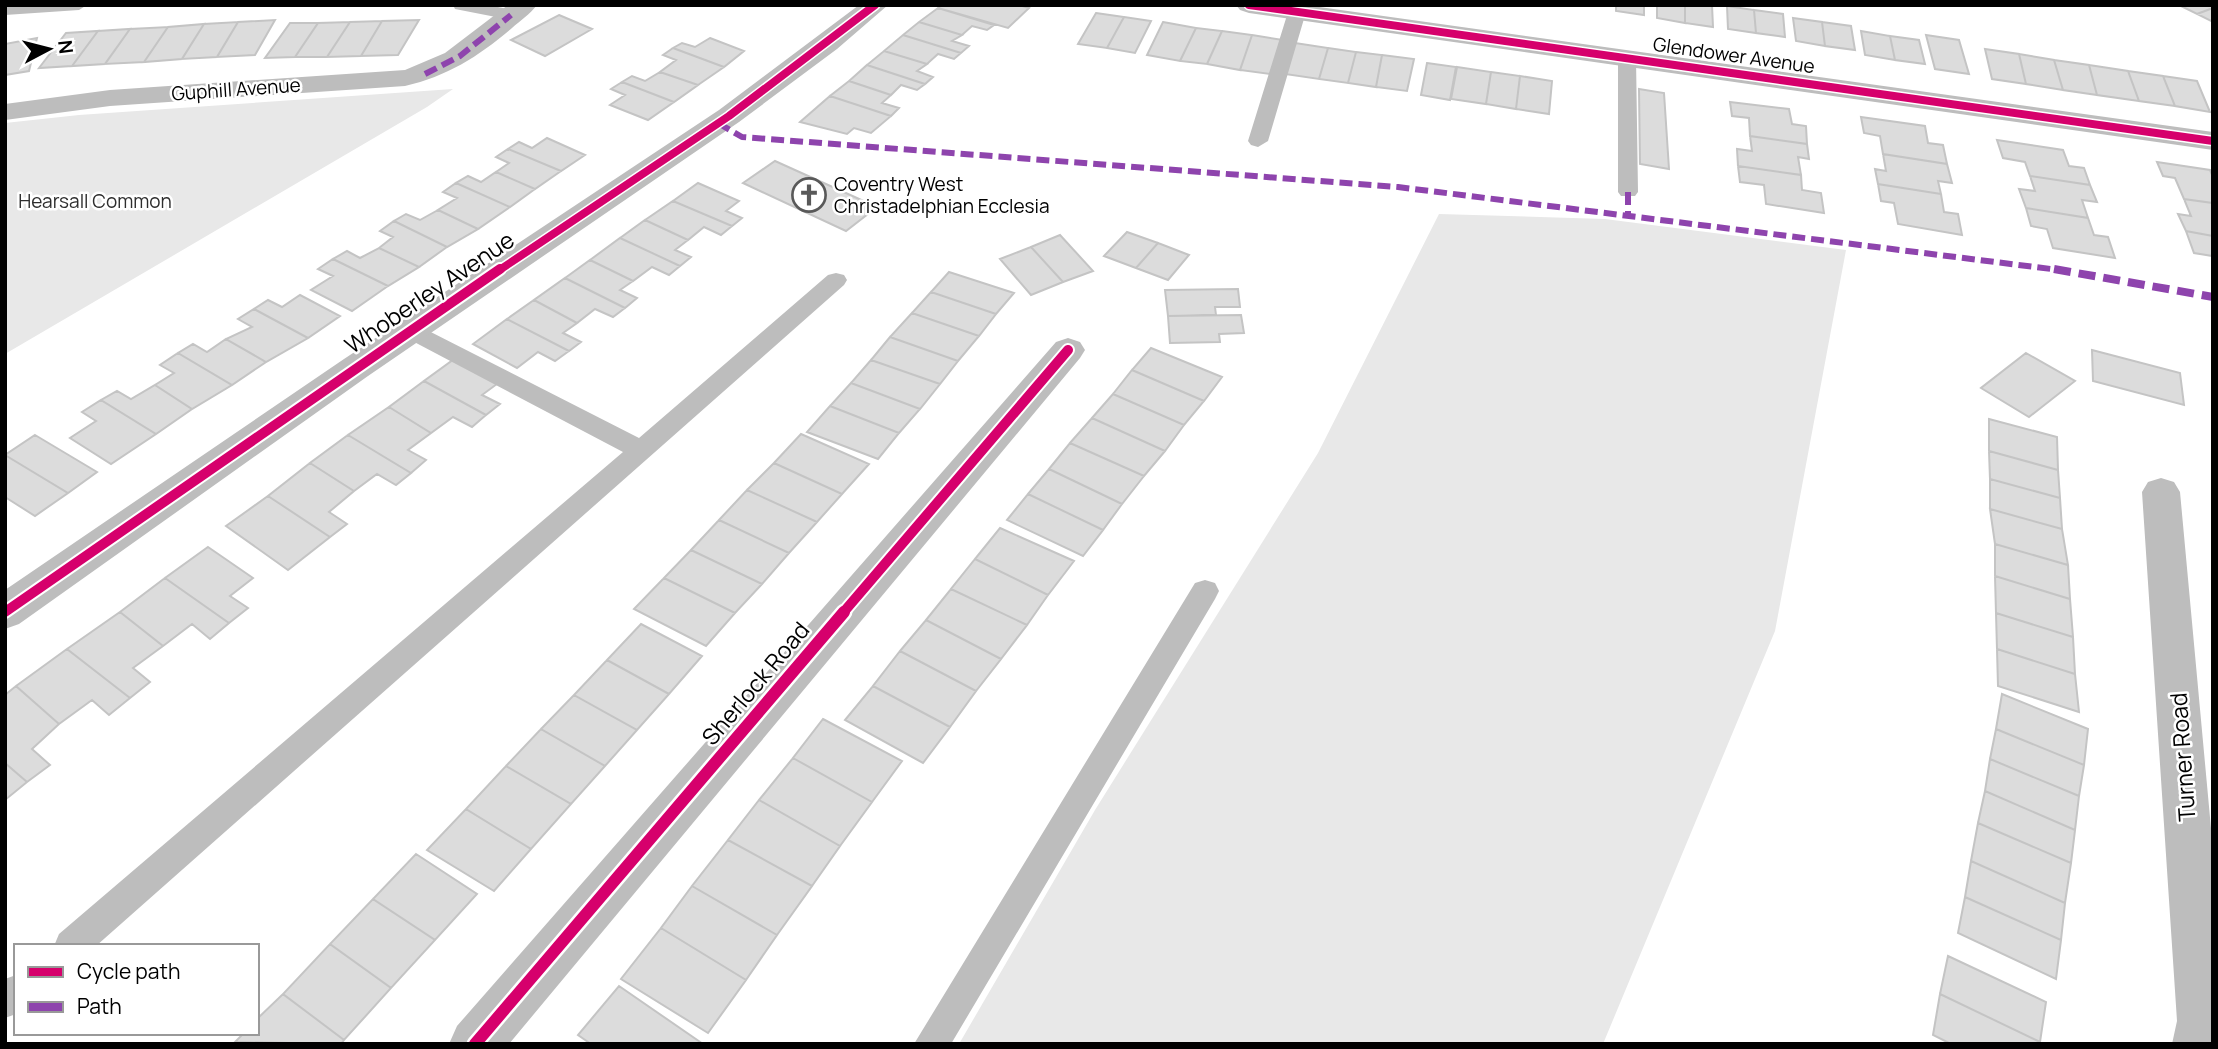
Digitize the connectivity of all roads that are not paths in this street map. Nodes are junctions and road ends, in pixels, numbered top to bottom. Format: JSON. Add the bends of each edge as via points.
{"nodes":[{"id":1,"x":79,"y":5,"type":"edge"},
{"id":2,"x":461,"y":5,"type":"edge"},
{"id":3,"x":875,"y":5,"type":"edge"},
{"id":4,"x":1250,"y":5,"type":"edge"},
{"id":5,"x":5,"y":10,"type":"edge"},
{"id":6,"x":518,"y":10,"type":"edge"},
{"id":7,"x":1297,"y":12,"type":"junction"},
{"id":8,"x":1627,"y":58,"type":"junction"},
{"id":9,"x":5,"y":112,"type":"edge"},
{"id":10,"x":1258,"y":141,"type":"dead end"},
{"id":11,"x":2213,"y":141,"type":"edge"},
{"id":12,"x":1629,"y":192,"type":"dead end"},
{"id":13,"x":836,"y":280,"type":"dead end"},
{"id":14,"x":410,"y":330,"type":"junction"},
{"id":15,"x":1068,"y":350,"type":"dead end"},
{"id":16,"x":642,"y":451,"type":"junction"},
{"id":17,"x":2161,"y":492,"type":"dead end"},
{"id":18,"x":1205,"y":591,"type":"dead end"},
{"id":19,"x":5,"y":612,"type":"edge"},
{"id":20,"x":73,"y":944,"type":"edge"},
{"id":21,"x":2204,"y":1031,"type":"edge"},
{"id":22,"x":475,"y":1044,"type":"edge"},
{"id":23,"x":930,"y":1044,"type":"edge"}],
"edges":[{"from":1,"to":5,"type":"lane"},
{"from":2,"to":6,"type":"lane"},
{"from":3,"to":14,"type":"street","name":"Whoberley Avenue","via":[[719,123]]},
{"from":4,"to":7,"type":"street","name":"Glendower Avenue"},
{"from":6,"to":9,"type":"street","name":"Guphill Avenue","via":[[443,68],[405,78],[110,98]]},
{"from":7,"to":8,"type":"street","name":"Glendower Avenue"},
{"from":7,"to":10,"type":"lane"},
{"from":8,"to":11,"type":"street","name":"Glendower Avenue"},
{"from":8,"to":12,"type":"lane"},
{"from":13,"to":16,"type":"lane"},
{"from":14,"to":16,"type":"lane"},
{"from":14,"to":19,"type":"street","name":"Whoberley Avenue"},
{"from":15,"to":22,"type":"street","name":"Sherlock Road"},
{"from":16,"to":20,"type":"lane"},
{"from":17,"to":21,"type":"street","name":"Turner Road"},
{"from":18,"to":23,"type":"lane"}]}
